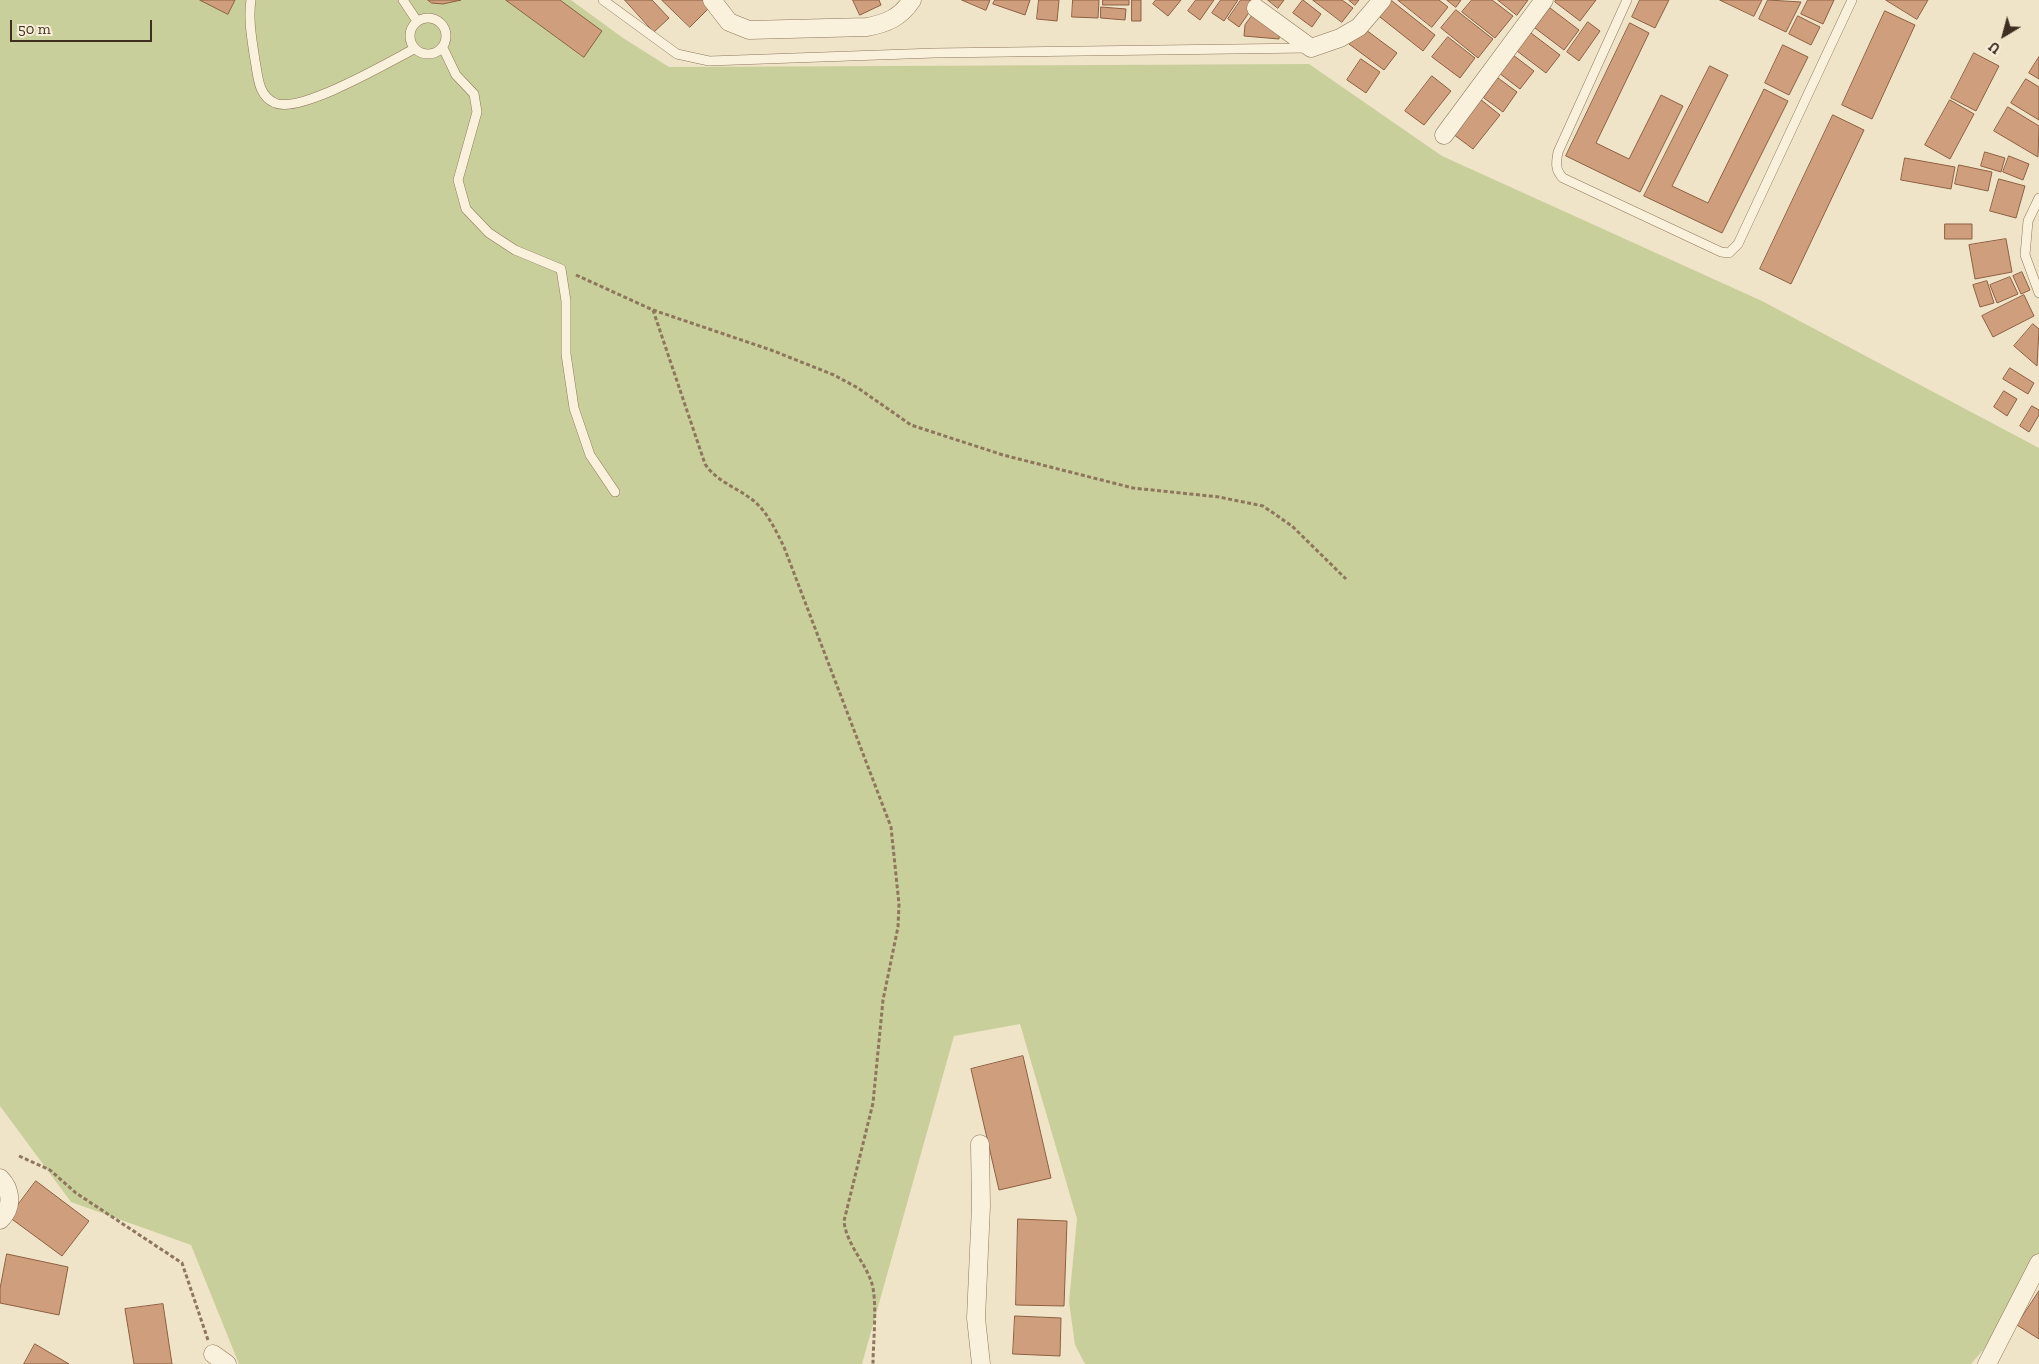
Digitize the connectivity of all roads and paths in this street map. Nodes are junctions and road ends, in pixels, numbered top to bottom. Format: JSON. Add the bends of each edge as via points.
{"nodes":[{"id":1,"x":251,"y":0,"type":"edge"},
{"id":2,"x":403,"y":0,"type":"edge"},
{"id":3,"x":603,"y":0,"type":"edge"},
{"id":4,"x":712,"y":0,"type":"edge"},
{"id":5,"x":912,"y":0,"type":"edge"},
{"id":6,"x":1382,"y":0,"type":"edge"},
{"id":7,"x":1544,"y":0,"type":"edge"},
{"id":8,"x":1627,"y":0,"type":"edge"},
{"id":9,"x":1852,"y":0,"type":"edge"},
{"id":10,"x":1256,"y":8,"type":"dead end"},
{"id":11,"x":418,"y":21,"type":"junction"},
{"id":12,"x":443,"y":48,"type":"junction"},
{"id":13,"x":1311,"y":48,"type":"junction"},
{"id":14,"x":414,"y":49,"type":"junction"},
{"id":15,"x":1444,"y":135,"type":"dead end"},
{"id":16,"x":2039,"y":198,"type":"edge"},
{"id":17,"x":561,"y":269,"type":"junction"},
{"id":18,"x":2039,"y":293,"type":"edge"},
{"id":19,"x":653,"y":310,"type":"junction"},
{"id":20,"x":615,"y":492,"type":"dead end"},
{"id":21,"x":1346,"y":579,"type":"dead end"},
{"id":22,"x":980,"y":1144,"type":"dead end"},
{"id":23,"x":19,"y":1156,"type":"dead end"},
{"id":24,"x":0,"y":1178,"type":"edge"},
{"id":25,"x":0,"y":1220,"type":"edge"},
{"id":26,"x":2039,"y":1263,"type":"edge"},
{"id":27,"x":215,"y":1362,"type":"edge"},
{"id":28,"x":873,"y":1364,"type":"edge"},
{"id":29,"x":982,"y":1364,"type":"edge"},
{"id":30,"x":1987,"y":1364,"type":"edge"}],
"edges":[{"from":1,"to":14,"type":"lane","via":[[253,49],[260,88],[274,103],[289,106],[346,84]]},
{"from":2,"to":11,"type":"lane"},
{"from":3,"to":13,"type":"lane","via":[[677,54],[709,61],[935,53]]},
{"from":4,"to":5,"type":"street","via":[[729,22],[749,30],[867,28],[896,19]]},
{"from":6,"to":13,"type":"street","via":[[1359,27]]},
{"from":7,"to":15,"type":"street"},
{"from":8,"to":9,"type":"lane","via":[[1558,152],[1558,172],[1563,178],[1728,253],[1738,244]]},
{"from":10,"to":13,"type":"street"},
{"from":11,"to":12,"type":"lane","via":[[432,18],[444,26],[446,41]]},
{"from":11,"to":14,"type":"lane","via":[[411,29]]},
{"from":12,"to":14,"type":"lane","via":[[429,55]]},
{"from":12,"to":17,"type":"lane","via":[[456,75],[474,94],[477,112],[458,180],[466,209],[489,233],[515,250]]},
{"from":16,"to":18,"type":"lane","via":[[2028,221],[2025,255]]},
{"from":17,"to":19,"type":"path"},
{"from":17,"to":20,"type":"lane","via":[[566,300],[566,354],[574,408],[590,455]]},
{"from":19,"to":21,"type":"path","via":[[772,350],[834,375],[911,425],[1003,455],[1133,488],[1219,497],[1264,506],[1292,526]]},
{"from":19,"to":28,"type":"path","via":[[705,464],[717,477],[755,502],[769,519],[784,547],[891,826],[899,904],[898,927],[883,1000],[873,1103],[844,1221],[848,1237],[872,1283]]},
{"from":22,"to":29,"type":"street","via":[[976,1318]]},
{"from":23,"to":27,"type":"path","via":[[50,1170],[76,1193],[182,1263]]},
{"from":24,"to":25,"type":"street","via":[[10,1200]]},
{"from":26,"to":30,"type":"street"}]}
